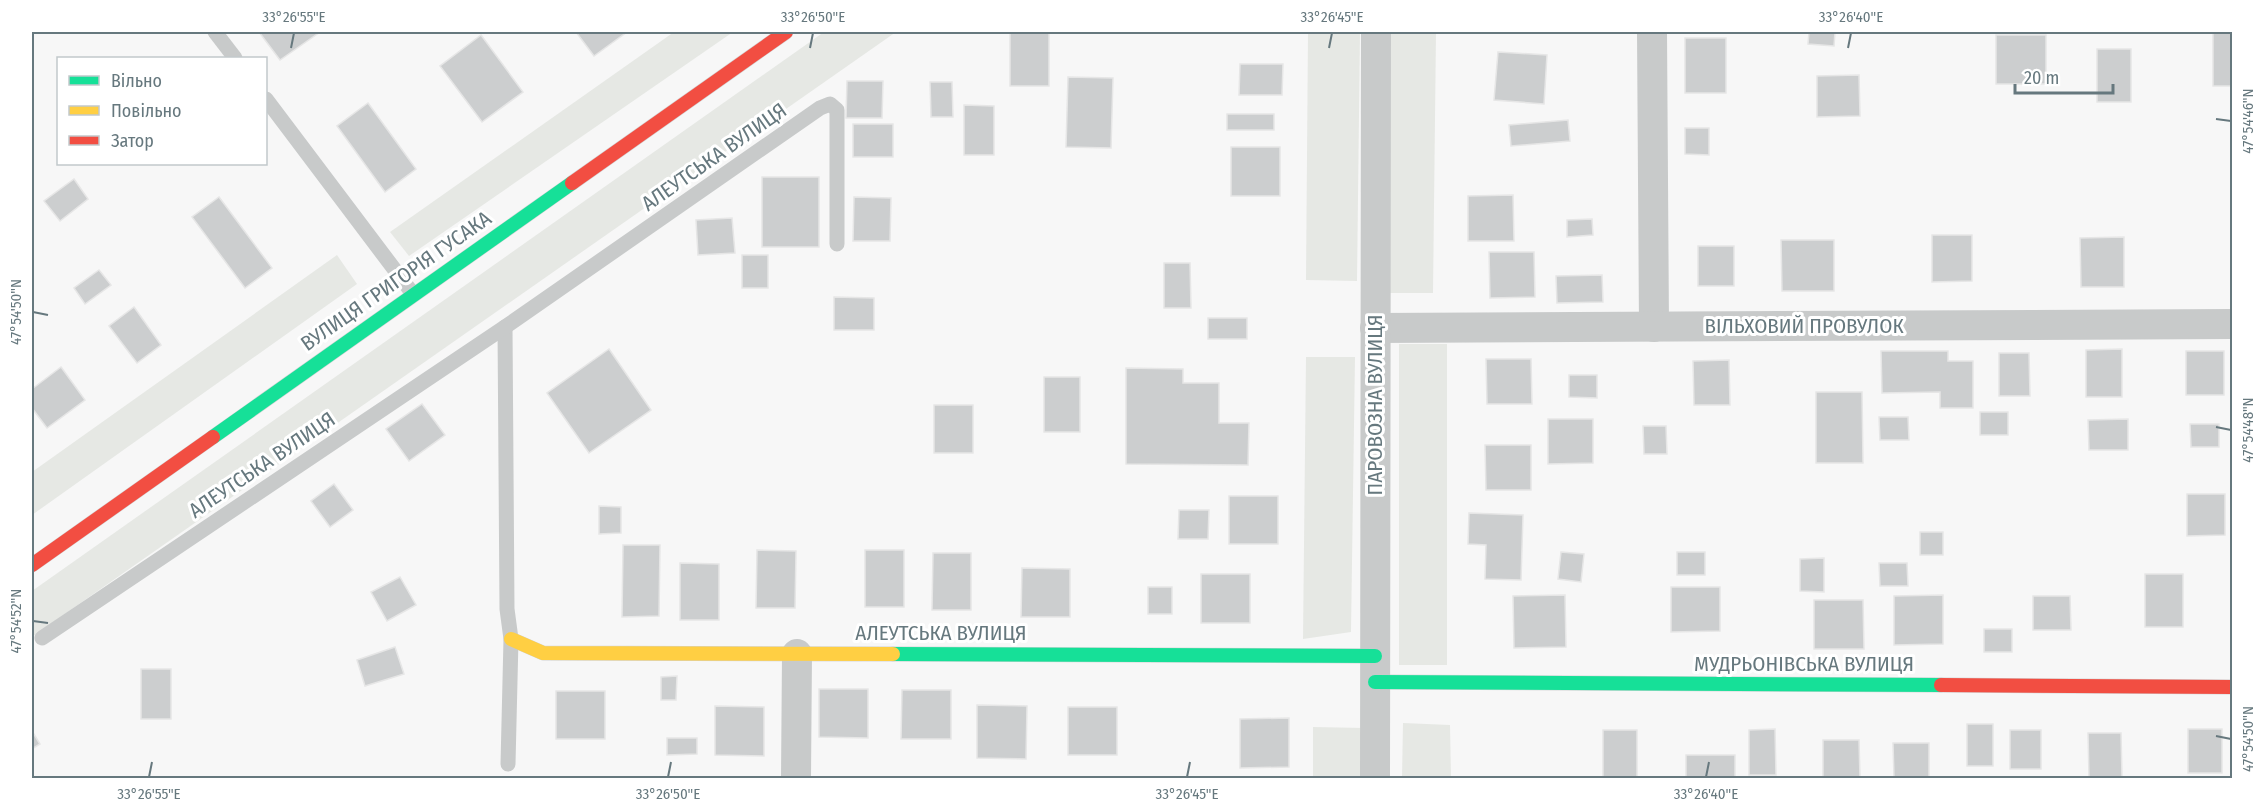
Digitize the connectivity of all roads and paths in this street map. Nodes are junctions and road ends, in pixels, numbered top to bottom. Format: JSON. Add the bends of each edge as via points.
{"nodes":[{"id":1,"x":215,"y":32,"type":"edge"},
{"id":2,"x":786,"y":32,"type":"edge"},
{"id":3,"x":1376,"y":32,"type":"edge"},
{"id":4,"x":1652,"y":32,"type":"edge"},
{"id":5,"x":234,"y":57,"type":"edge"},
{"id":6,"x":267,"y":100,"type":"edge"},
{"id":7,"x":837,"y":244,"type":"dead end"},
{"id":8,"x":413,"y":294,"type":"junction"},
{"id":9,"x":2232,"y":324,"type":"edge"},
{"id":10,"x":505,"y":327,"type":"junction"},
{"id":11,"x":1654,"y":327,"type":"junction"},
{"id":12,"x":1375,"y":328,"type":"junction"},
{"id":13,"x":32,"y":566,"type":"edge"},
{"id":14,"x":42,"y":638,"type":"dead end"},
{"id":15,"x":510,"y":639,"type":"junction"},
{"id":16,"x":797,"y":654,"type":"junction"},
{"id":17,"x":1375,"y":669,"type":"junction"},
{"id":18,"x":2232,"y":687,"type":"edge"},
{"id":19,"x":507,"y":764,"type":"dead end"},
{"id":20,"x":796,"y":778,"type":"edge"},
{"id":21,"x":1375,"y":778,"type":"edge"}],
"edges":[{"from":1,"to":5,"type":"lane"},
{"from":2,"to":8,"type":"street","name":"ВУЛИЦЯ ГРИГОРІЯ ГУСАКА"},
{"from":3,"to":12,"type":"street","name":"ПАРОВОЗНА ВУЛИЦЯ"},
{"from":4,"to":11,"type":"street"},
{"from":6,"to":8,"type":"lane"},
{"from":7,"to":10,"type":"lane","name":"АЛЕУТСЬКА ВУЛИЦЯ","via":[[837,110],[830,104]]},
{"from":8,"to":13,"type":"street","name":"ВУЛИЦЯ ГРИГОРІЯ ГУСАКА"},
{"from":9,"to":11,"type":"street","name":"ВІЛЬХОВИЙ ПРОВУЛОК"},
{"from":10,"to":14,"type":"lane","name":"АЛЕУТСЬКА ВУЛИЦЯ"},
{"from":10,"to":15,"type":"lane"},
{"from":11,"to":12,"type":"street","name":"ВІЛЬХОВИЙ ПРОВУЛОК"},
{"from":12,"to":17,"type":"street","name":"ПАРОВОЗНА ВУЛИЦЯ"},
{"from":15,"to":16,"type":"street","name":"АЛЕУТСЬКА ВУЛИЦЯ","via":[[543,653]]},
{"from":15,"to":19,"type":"lane"},
{"from":16,"to":17,"type":"street","name":"АЛЕУТСЬКА ВУЛИЦЯ"},
{"from":16,"to":20,"type":"street"},
{"from":17,"to":18,"type":"street","name":"МУДРЬОНІВСЬКА ВУЛИЦЯ"},
{"from":17,"to":21,"type":"street","name":"ПАРОВОЗНА ВУЛИЦЯ"}]}
